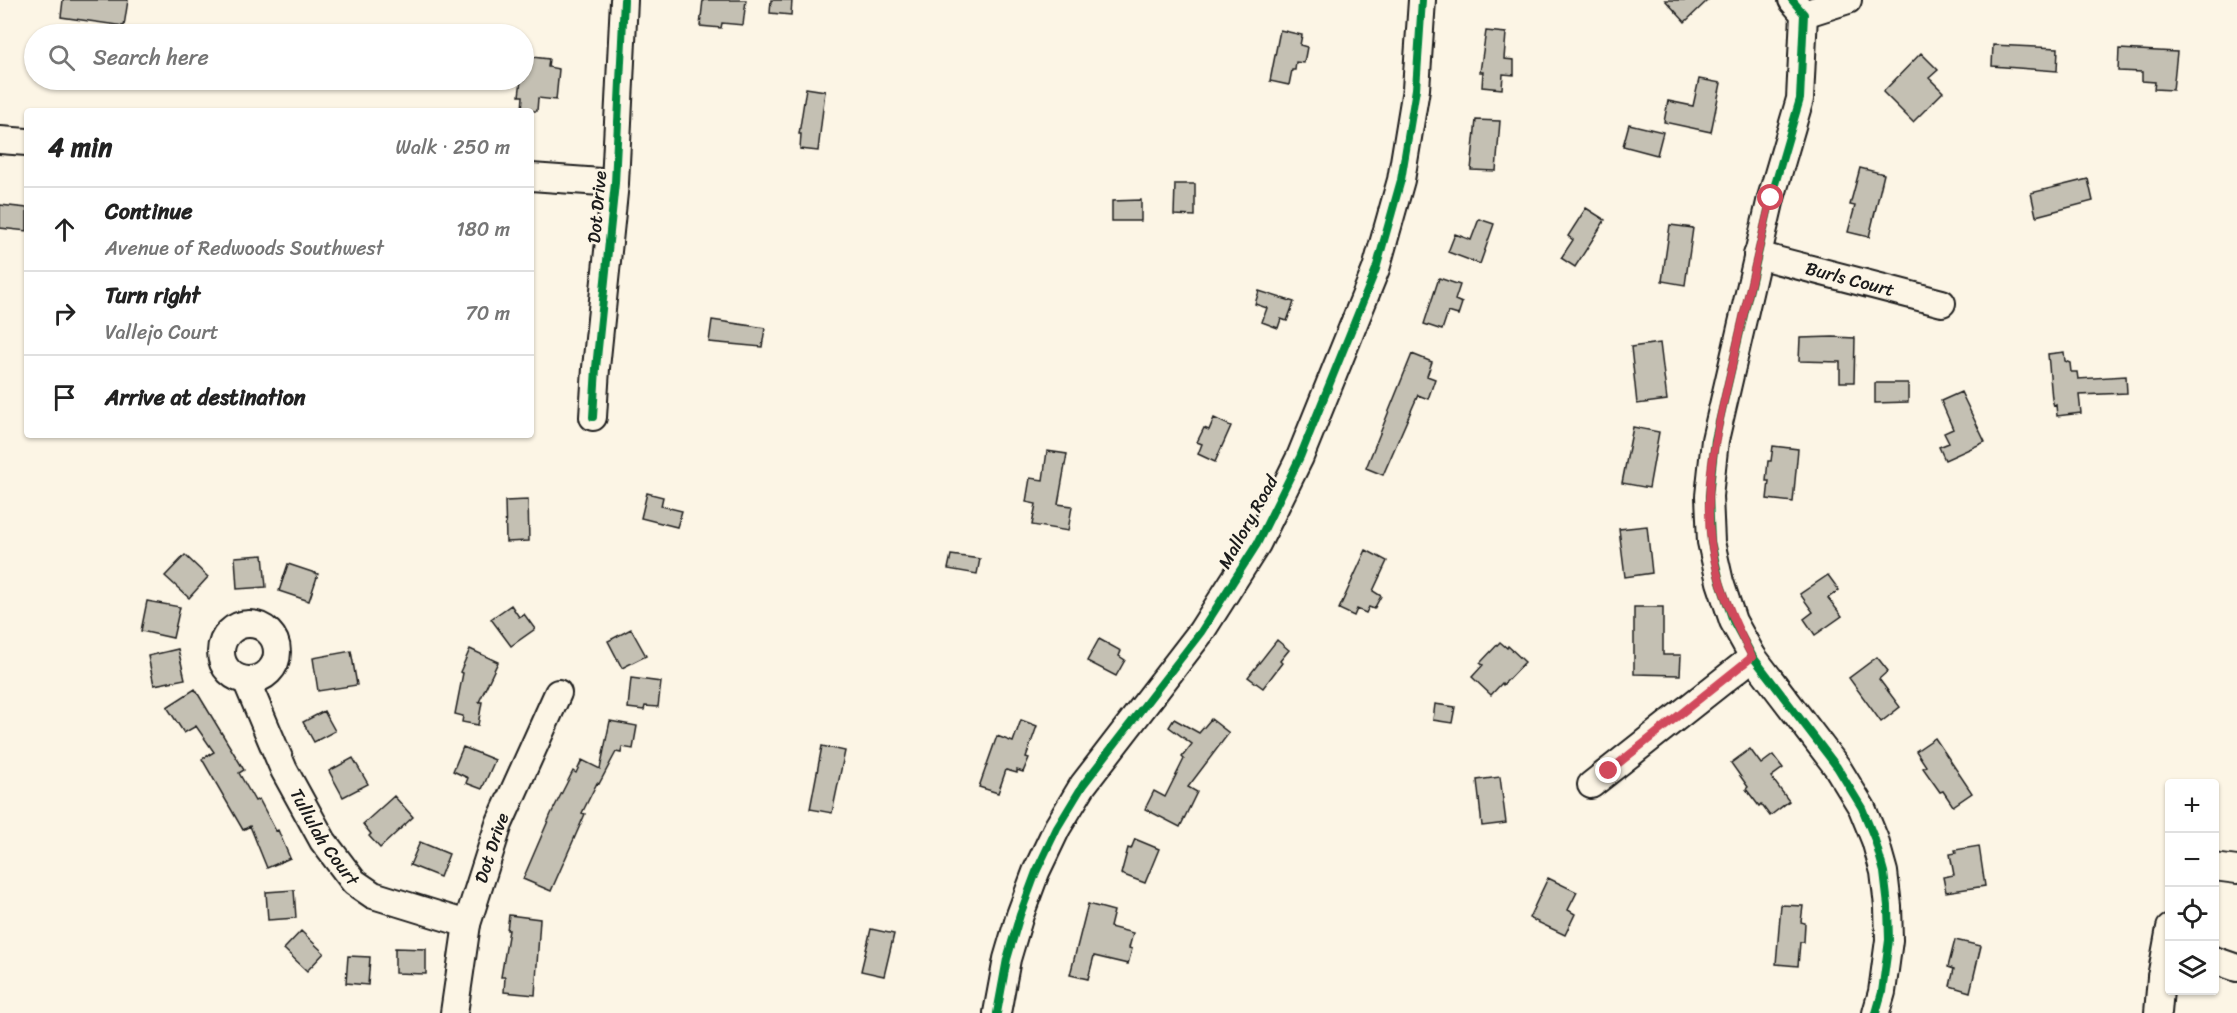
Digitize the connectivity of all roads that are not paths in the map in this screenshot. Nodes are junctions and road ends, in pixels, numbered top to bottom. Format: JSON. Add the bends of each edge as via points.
{"nodes":[{"id":1,"x":624,"y":0,"type":"edge"},
{"id":2,"x":1422,"y":0,"type":"edge"},
{"id":3,"x":1848,"y":0,"type":"edge"},
{"id":4,"x":1798,"y":7,"type":"edge"},
{"id":5,"x":0,"y":140,"type":"edge"},
{"id":6,"x":24,"y":142,"type":"edge"},
{"id":7,"x":534,"y":177,"type":"edge"},
{"id":8,"x":615,"y":183,"type":"junction"},
{"id":9,"x":1757,"y":255,"type":"junction"},
{"id":10,"x":1942,"y":303,"type":"dead end"},
{"id":11,"x":593,"y":417,"type":"dead end"},
{"id":12,"x":1752,"y":657,"type":"junction"},
{"id":13,"x":246,"y":680,"type":"dead end"},
{"id":14,"x":558,"y":693,"type":"dead end"},
{"id":15,"x":1591,"y":785,"type":"dead end"},
{"id":16,"x":2219,"y":868,"type":"edge"},
{"id":17,"x":2237,"y":870,"type":"edge"},
{"id":18,"x":466,"y":924,"type":"junction"},
{"id":19,"x":2219,"y":962,"type":"edge"},
{"id":20,"x":2237,"y":968,"type":"edge"},
{"id":21,"x":2165,"y":974,"type":"edge"},
{"id":22,"x":454,"y":1013,"type":"edge"},
{"id":23,"x":997,"y":1013,"type":"edge"},
{"id":24,"x":1876,"y":1013,"type":"edge"},
{"id":25,"x":2158,"y":1013,"type":"edge"}],
"edges":[{"from":1,"to":8,"type":"street","name":"Dot Drive"},
{"from":2,"to":23,"type":"street","name":"Mallory Road","via":[[1416,89],[1401,180],[1376,269],[1300,457],[1257,544],[1201,632],[1083,785],[1057,828],[1020,915]]},
{"from":3,"to":4,"type":"street"},
{"from":4,"to":9,"type":"street","via":[[1800,99]]},
{"from":5,"to":6,"type":"street"},
{"from":7,"to":8,"type":"street"},
{"from":8,"to":11,"type":"street","name":"Dot Drive"},
{"from":9,"to":10,"type":"street","name":"Burls Court"},
{"from":9,"to":12,"type":"street","via":[[1715,440],[1709,496],[1711,542],[1720,582],[1733,621]]},
{"from":12,"to":15,"type":"street"},
{"from":12,"to":24,"type":"street","via":[[1838,767],[1875,840],[1885,884],[1889,940]]},
{"from":13,"to":18,"type":"street","name":"Tullulah Court","via":[[290,780],[323,841],[354,882],[373,895]]},
{"from":14,"to":18,"type":"street","name":"Dot Drive","via":[[499,824]]},
{"from":16,"to":17,"type":"street"},
{"from":18,"to":22,"type":"street","name":"Dot Drive"},
{"from":19,"to":20,"type":"street"},
{"from":21,"to":25,"type":"street"}]}
